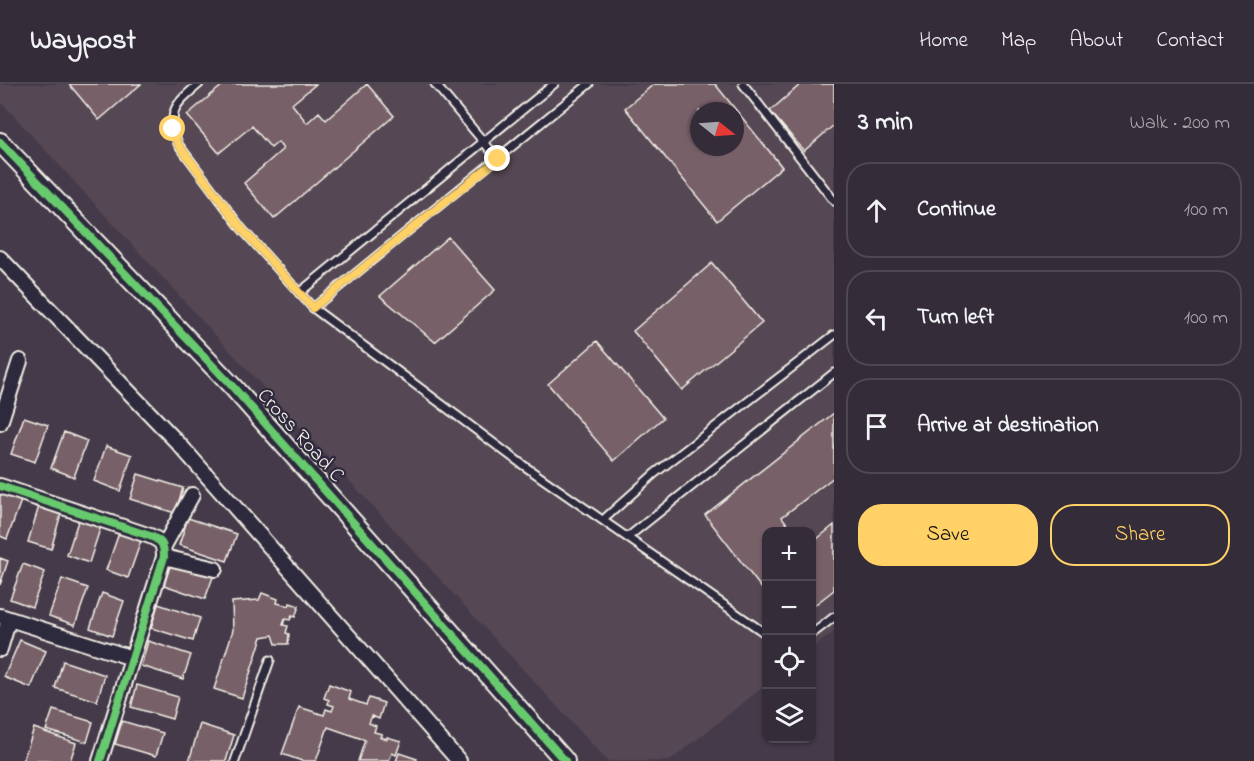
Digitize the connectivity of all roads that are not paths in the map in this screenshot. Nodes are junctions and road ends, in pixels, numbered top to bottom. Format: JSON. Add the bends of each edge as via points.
{"nodes":[{"id":1,"x":199,"y":84,"type":"edge"},
{"id":2,"x":435,"y":84,"type":"edge"},
{"id":3,"x":554,"y":84,"type":"edge"},
{"id":4,"x":590,"y":84,"type":"edge"},
{"id":5,"x":743,"y":84,"type":"edge"},
{"id":6,"x":0,"y":142,"type":"edge"},
{"id":7,"x":482,"y":142,"type":"junction"},
{"id":8,"x":498,"y":159,"type":"junction"},
{"id":9,"x":834,"y":201,"type":"edge"},
{"id":10,"x":0,"y":258,"type":"edge"},
{"id":11,"x":299,"y":293,"type":"junction"},
{"id":12,"x":313,"y":308,"type":"junction"},
{"id":13,"x":834,"y":335,"type":"edge"},
{"id":14,"x":20,"y":362,"type":"dead end"},
{"id":15,"x":834,"y":373,"type":"edge"},
{"id":16,"x":0,"y":423,"type":"edge"},
{"id":17,"x":0,"y":486,"type":"edge"},
{"id":18,"x":192,"y":495,"type":"dead end"},
{"id":19,"x":603,"y":520,"type":"junction"},
{"id":20,"x":627,"y":537,"type":"junction"},
{"id":21,"x":164,"y":551,"type":"junction"},
{"id":22,"x":215,"y":569,"type":"dead end"},
{"id":23,"x":834,"y":617,"type":"edge"},
{"id":24,"x":4,"y":618,"type":"edge"},
{"id":25,"x":762,"y":631,"type":"edge"},
{"id":26,"x":816,"y":631,"type":"edge"},
{"id":27,"x":0,"y":649,"type":"edge"},
{"id":28,"x":132,"y":658,"type":"junction"},
{"id":29,"x":270,"y":660,"type":"dead end"},
{"id":30,"x":100,"y":761,"type":"edge"},
{"id":31,"x":235,"y":761,"type":"edge"},
{"id":32,"x":459,"y":761,"type":"edge"},
{"id":33,"x":565,"y":761,"type":"edge"}],
"edges":[{"from":1,"to":11,"type":"lane","via":[[172,113],[178,144],[242,229]]},
{"from":2,"to":7,"type":"lane"},
{"from":3,"to":7,"type":"lane"},
{"from":4,"to":8,"type":"lane"},
{"from":5,"to":9,"type":"lane"},
{"from":6,"to":33,"type":"street","name":"Cross Road C","via":[[232,386]]},
{"from":7,"to":8,"type":"lane"},
{"from":7,"to":11,"type":"lane"},
{"from":8,"to":12,"type":"lane"},
{"from":10,"to":32,"type":"street","via":[[179,444]]},
{"from":11,"to":12,"type":"lane"},
{"from":12,"to":19,"type":"lane"},
{"from":13,"to":19,"type":"lane","via":[[654,474]]},
{"from":14,"to":16,"type":"street"},
{"from":15,"to":20,"type":"lane"},
{"from":17,"to":21,"type":"street","via":[[150,536],[160,540]]},
{"from":18,"to":21,"type":"street"},
{"from":19,"to":20,"type":"lane"},
{"from":20,"to":25,"type":"lane"},
{"from":21,"to":22,"type":"street"},
{"from":21,"to":28,"type":"street"},
{"from":23,"to":26,"type":"lane"},
{"from":24,"to":27,"type":"street"},
{"from":24,"to":28,"type":"street"},
{"from":28,"to":30,"type":"street"},
{"from":29,"to":31,"type":"lane"}]}
